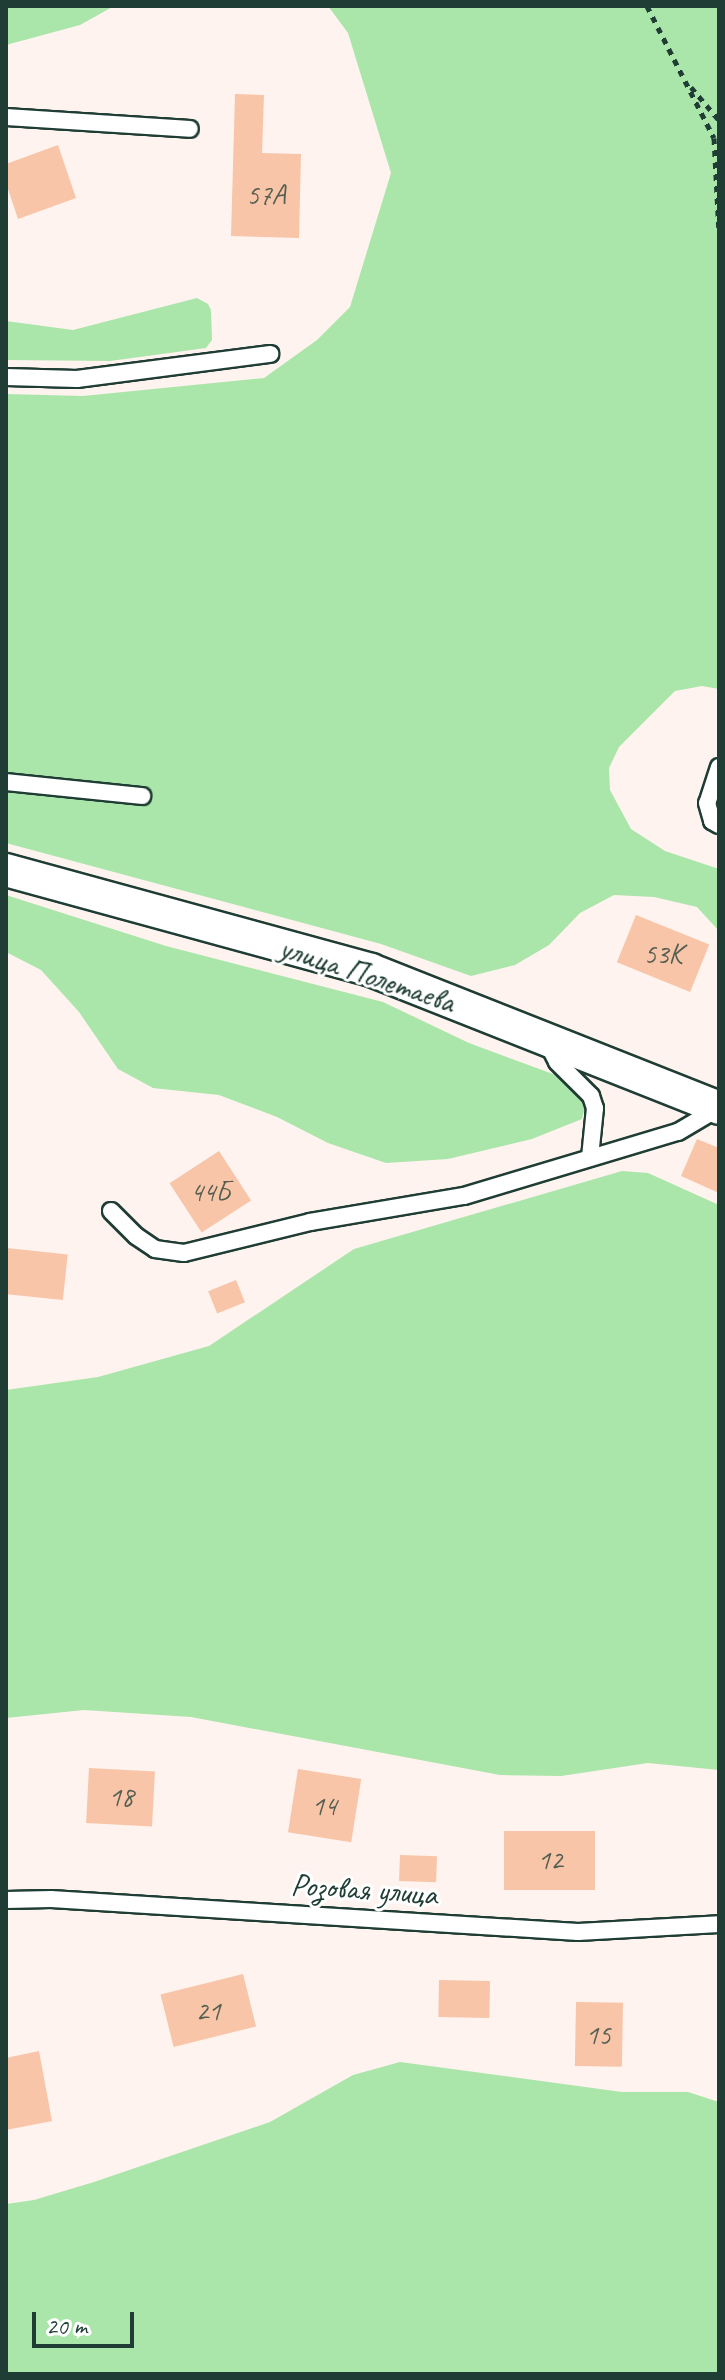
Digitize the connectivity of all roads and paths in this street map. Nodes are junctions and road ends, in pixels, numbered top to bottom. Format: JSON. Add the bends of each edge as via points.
{"nodes":[{"id":1,"x":647,"y":6,"type":"edge"},
{"id":2,"x":685,"y":81,"type":"junction"},
{"id":3,"x":6,"y":117,"type":"edge"},
{"id":4,"x":719,"y":120,"type":"edge"},
{"id":5,"x":190,"y":129,"type":"dead end"},
{"id":6,"x":719,"y":234,"type":"edge"},
{"id":7,"x":270,"y":354,"type":"dead end"},
{"id":8,"x":6,"y":377,"type":"edge"},
{"id":9,"x":719,"y":767,"type":"edge"},
{"id":10,"x":6,"y":782,"type":"edge"},
{"id":11,"x":142,"y":796,"type":"dead end"},
{"id":12,"x":719,"y":825,"type":"edge"},
{"id":13,"x":6,"y":870,"type":"edge"},
{"id":14,"x":546,"y":1039,"type":"junction"},
{"id":15,"x":719,"y":1108,"type":"edge"},
{"id":16,"x":590,"y":1157,"type":"junction"},
{"id":17,"x":111,"y":1211,"type":"dead end"},
{"id":18,"x":6,"y":1900,"type":"edge"},
{"id":19,"x":719,"y":1924,"type":"edge"}],
"edges":[{"from":1,"to":2,"type":"path"},
{"from":2,"to":4,"type":"path"},
{"from":2,"to":6,"type":"path","via":[[714,138]]},
{"from":3,"to":5,"type":"lane"},
{"from":7,"to":8,"type":"lane","via":[[77,379]]},
{"from":9,"to":12,"type":"lane","via":[[707,803],[712,821]]},
{"from":10,"to":11,"type":"lane"},
{"from":13,"to":14,"type":"street","name":"улица Полетаева","via":[[371,970]]},
{"from":14,"to":15,"type":"street","name":"улица Полетаева"},
{"from":14,"to":16,"type":"lane","via":[[557,1062],[591,1096],[595,1108]]},
{"from":15,"to":16,"type":"lane","via":[[678,1132]]},
{"from":16,"to":17,"type":"lane","via":[[464,1196],[310,1222],[184,1253],[155,1249]]},
{"from":18,"to":19,"type":"lane","name":"Розовая улица","via":[[578,1932]]}]}
